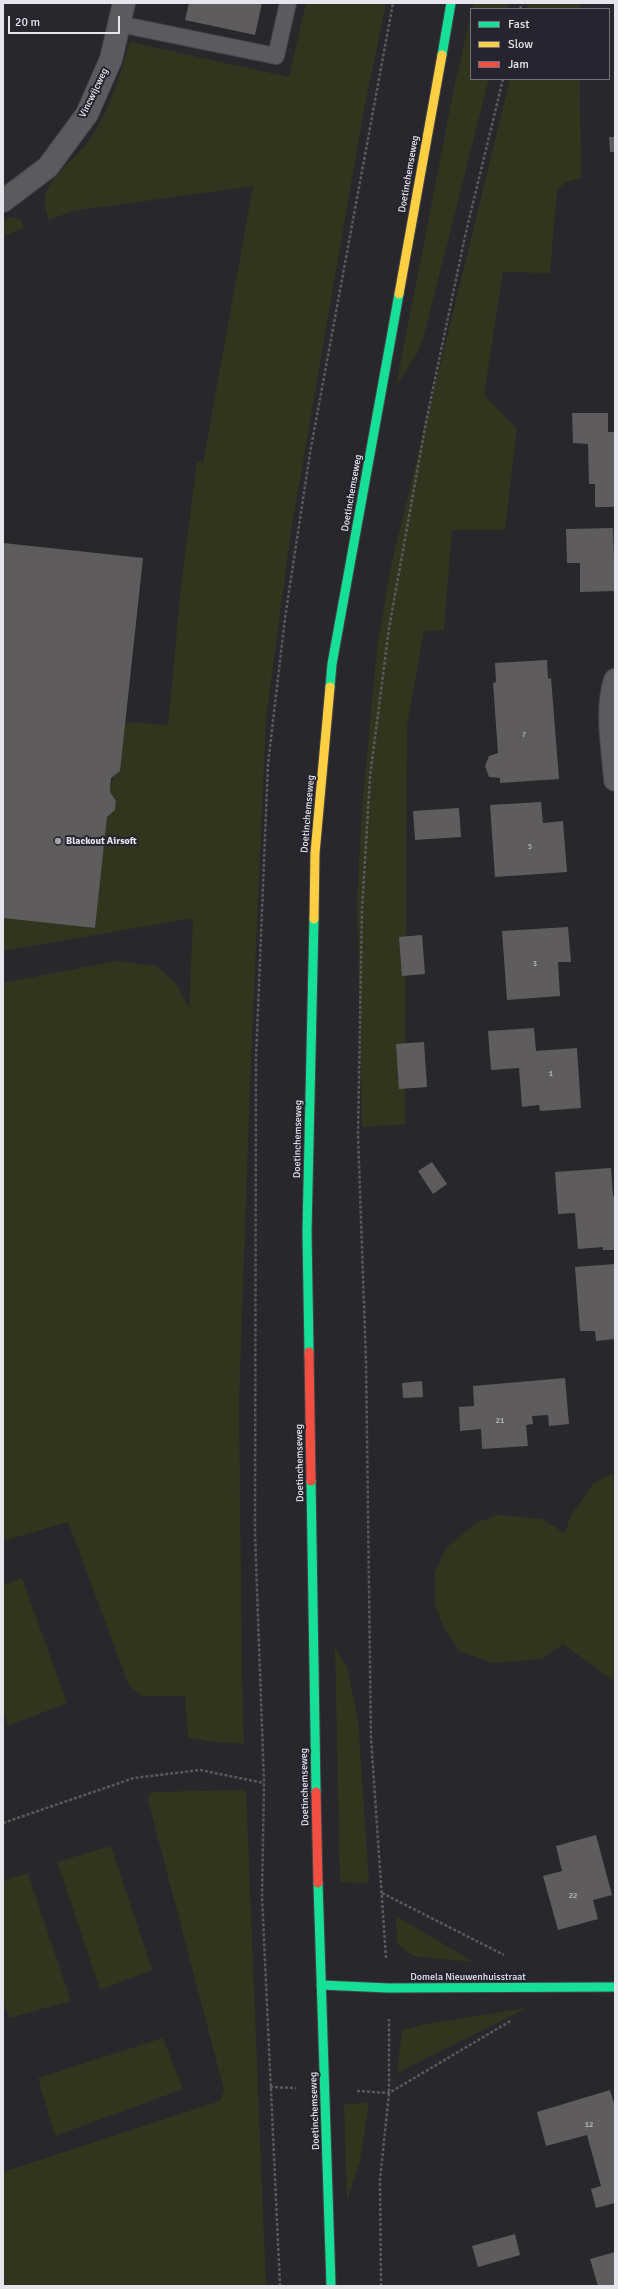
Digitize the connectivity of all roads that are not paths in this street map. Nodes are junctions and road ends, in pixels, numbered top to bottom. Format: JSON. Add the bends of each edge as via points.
{"nodes":[{"id":1,"x":124,"y":3,"type":"edge"},
{"id":2,"x":288,"y":3,"type":"edge"},
{"id":3,"x":451,"y":3,"type":"edge"},
{"id":4,"x":119,"y":24,"type":"junction"},
{"id":5,"x":3,"y":201,"type":"edge"},
{"id":6,"x":615,"y":680,"type":"edge"},
{"id":7,"x":615,"y":780,"type":"edge"},
{"id":8,"x":321,"y":1985,"type":"junction"},
{"id":9,"x":615,"y":1987,"type":"edge"},
{"id":10,"x":331,"y":2286,"type":"edge"}],
"edges":[{"from":1,"to":4,"type":"street","name":"Vincwijcweg"},
{"from":2,"to":4,"type":"lane","via":[[276,56]]},
{"from":3,"to":8,"type":"main road","name":"Doetinchemseweg","via":[[332,664],[315,853],[307,1231],[317,1885]]},
{"from":4,"to":5,"type":"street","name":"Vincwijcweg","via":[[111,59],[86,114],[48,167]]},
{"from":6,"to":7,"type":"street","via":[[610,694],[610,712]]},
{"from":8,"to":9,"type":"main road","name":"Domela Nieuwenhuisstraat","via":[[388,1988]]},
{"from":8,"to":10,"type":"main road","name":"Doetinchemseweg"}]}
